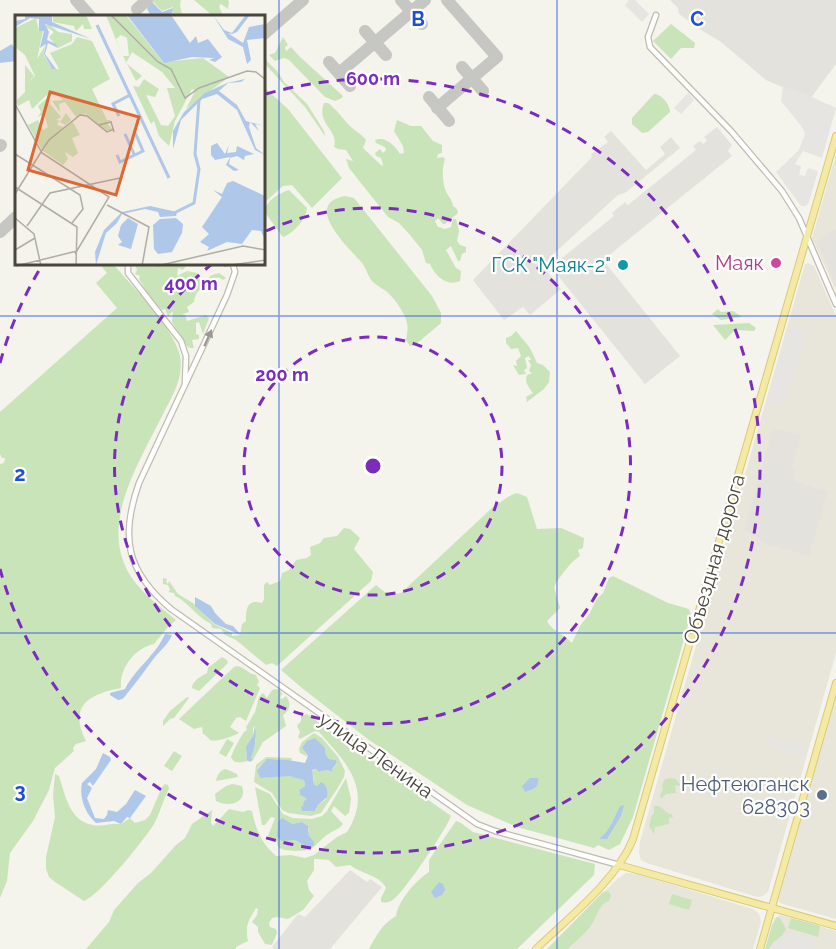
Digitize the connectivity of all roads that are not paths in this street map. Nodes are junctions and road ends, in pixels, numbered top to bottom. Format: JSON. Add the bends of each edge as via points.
{"nodes":[{"id":1,"x":656,"y":15,"type":"dead end"},
{"id":2,"x":836,"y":136,"type":"edge"},
{"id":3,"x":806,"y":236,"type":"junction"},
{"id":4,"x":128,"y":266,"type":"edge"},
{"id":5,"x":233,"y":266,"type":"edge"},
{"id":6,"x":836,"y":304,"type":"edge"},
{"id":7,"x":186,"y":356,"type":"junction"},
{"id":8,"x":199,"y":358,"type":"junction"},
{"id":9,"x":184,"y":391,"type":"junction"},
{"id":10,"x":836,"y":683,"type":"edge"},
{"id":11,"x":619,"y":865,"type":"junction"},
{"id":12,"x":771,"y":908,"type":"junction"},
{"id":13,"x":836,"y":926,"type":"edge"},
{"id":14,"x":536,"y":949,"type":"edge"},
{"id":15,"x":760,"y":949,"type":"edge"}],
"edges":[{"from":1,"to":3,"type":"street","via":[[648,37],[650,47],[764,168],[791,204]]},
{"from":2,"to":3,"type":"main road","name":"Объездная дорога"},
{"from":3,"to":6,"type":"street"},
{"from":3,"to":11,"type":"main road","name":"Объездная дорога","via":[[637,826]]},
{"from":4,"to":7,"type":"street","via":[[128,273],[181,341]]},
{"from":8,"to":5,"type":"street","name":"улица Ленина","one_way":true,"via":[[234,277]]},
{"from":7,"to":8,"type":"street"},
{"from":7,"to":9,"type":"street"},
{"from":8,"to":9,"type":"street","name":"улица Ленина"},
{"from":9,"to":11,"type":"street","name":"улица Ленина","via":[[140,483],[128,522],[134,561],[154,594],[477,824]]},
{"from":10,"to":12,"type":"main road"},
{"from":11,"to":12,"type":"main road","name":"улица Ленина"},
{"from":11,"to":14,"type":"main road","name":"Объездная дорога"},
{"from":12,"to":13,"type":"main road","name":"улица Ленина"},
{"from":12,"to":15,"type":"main road"}]}
